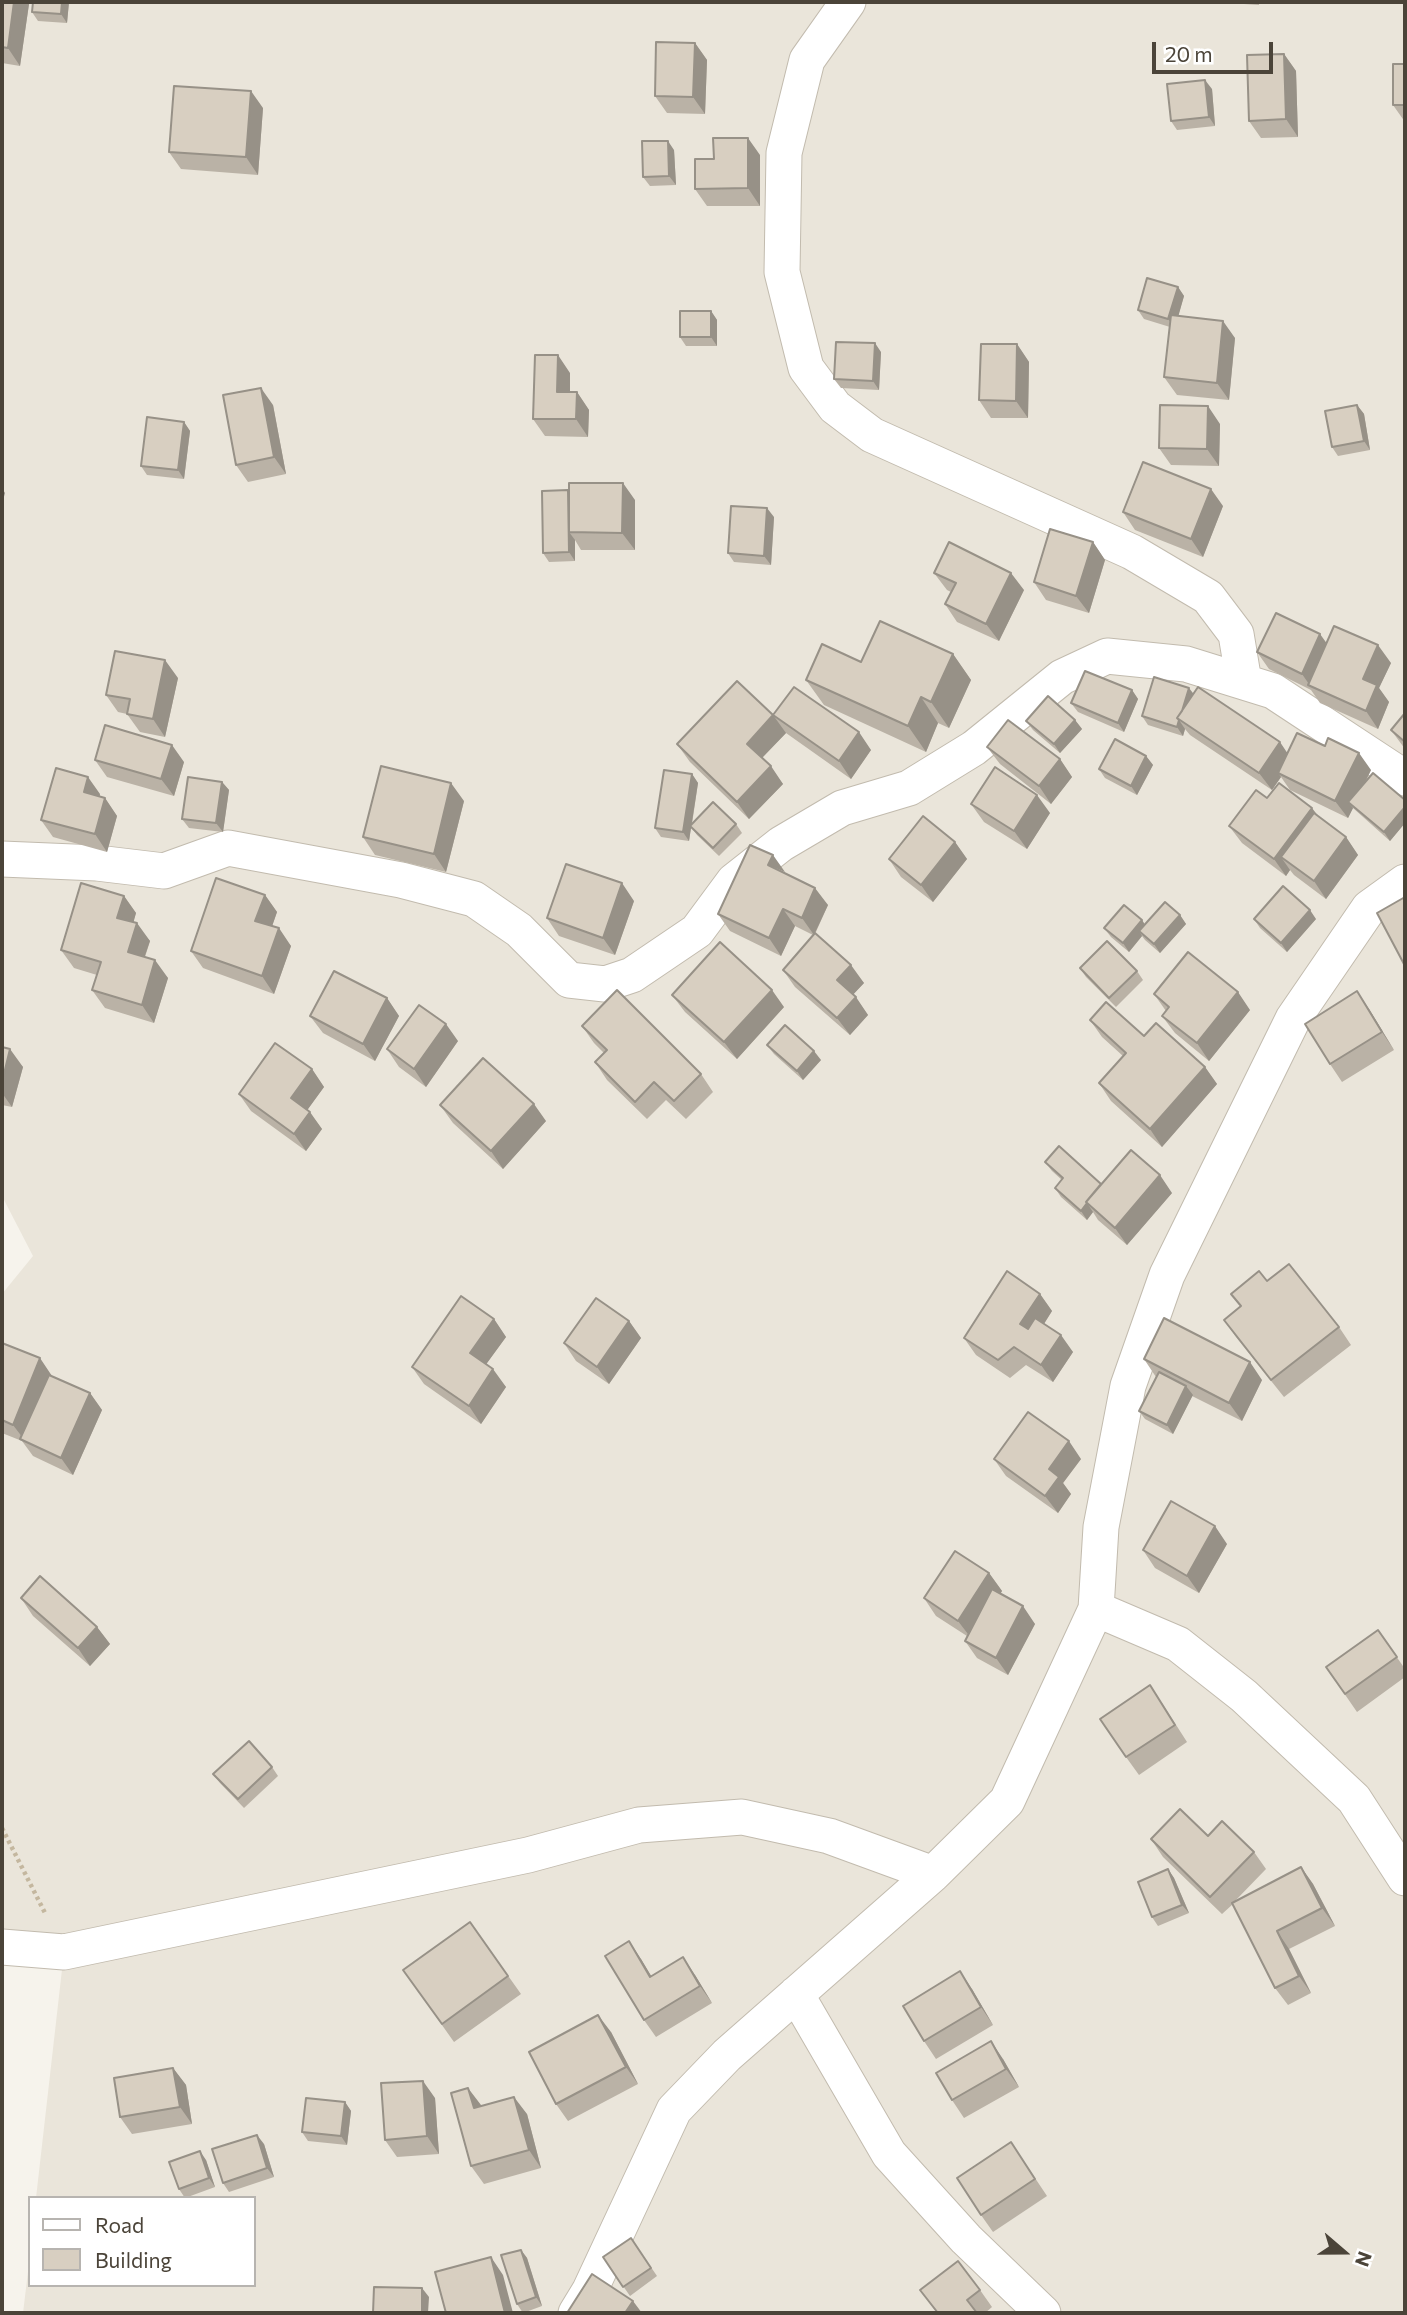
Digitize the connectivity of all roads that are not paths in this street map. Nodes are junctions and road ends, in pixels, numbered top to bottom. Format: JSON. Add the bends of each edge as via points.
{"nodes":[{"id":1,"x":848,"y":2,"type":"edge"},
{"id":2,"x":1244,"y":682,"type":"junction"},
{"id":3,"x":1405,"y":778,"type":"edge"},
{"id":4,"x":2,"y":859,"type":"edge"},
{"id":5,"x":1405,"y":882,"type":"edge"},
{"id":6,"x":1096,"y":1609,"type":"junction"},
{"id":7,"x":933,"y":1874,"type":"junction"},
{"id":8,"x":1405,"y":1878,"type":"edge"},
{"id":9,"x":2,"y":1947,"type":"edge"},
{"id":10,"x":796,"y":1994,"type":"junction"},
{"id":11,"x":576,"y":2313,"type":"edge"},
{"id":12,"x":1043,"y":2313,"type":"edge"}],
"edges":[{"from":1,"to":2,"type":"street","via":[[807,60],[784,153],[782,272],[806,368],[835,407],[872,435],[1132,552],[1208,597],[1236,634]]},
{"from":2,"to":3,"type":"street","via":[[1273,691]]},
{"from":2,"to":4,"type":"street","via":[[1186,664],[1107,656],[1062,677],[974,748],[909,789],[842,808],[781,844],[734,881],[696,931],[632,975],[605,984],[569,980],[519,930],[474,899],[401,880],[228,848],[164,871]]},
{"from":5,"to":6,"type":"street","via":[[1369,908],[1293,1019],[1167,1275],[1128,1386],[1101,1527]]},
{"from":6,"to":7,"type":"street","via":[[1007,1801]]},
{"from":6,"to":8,"type":"street","via":[[1178,1644],[1244,1696],[1354,1799]]},
{"from":7,"to":9,"type":"street","via":[[829,1836],[742,1818],[639,1825],[528,1855],[64,1952]]},
{"from":7,"to":10,"type":"street"},
{"from":10,"to":11,"type":"street","via":[[674,2110]]},
{"from":10,"to":12,"type":"street","via":[[889,2154],[966,2239]]}]}
